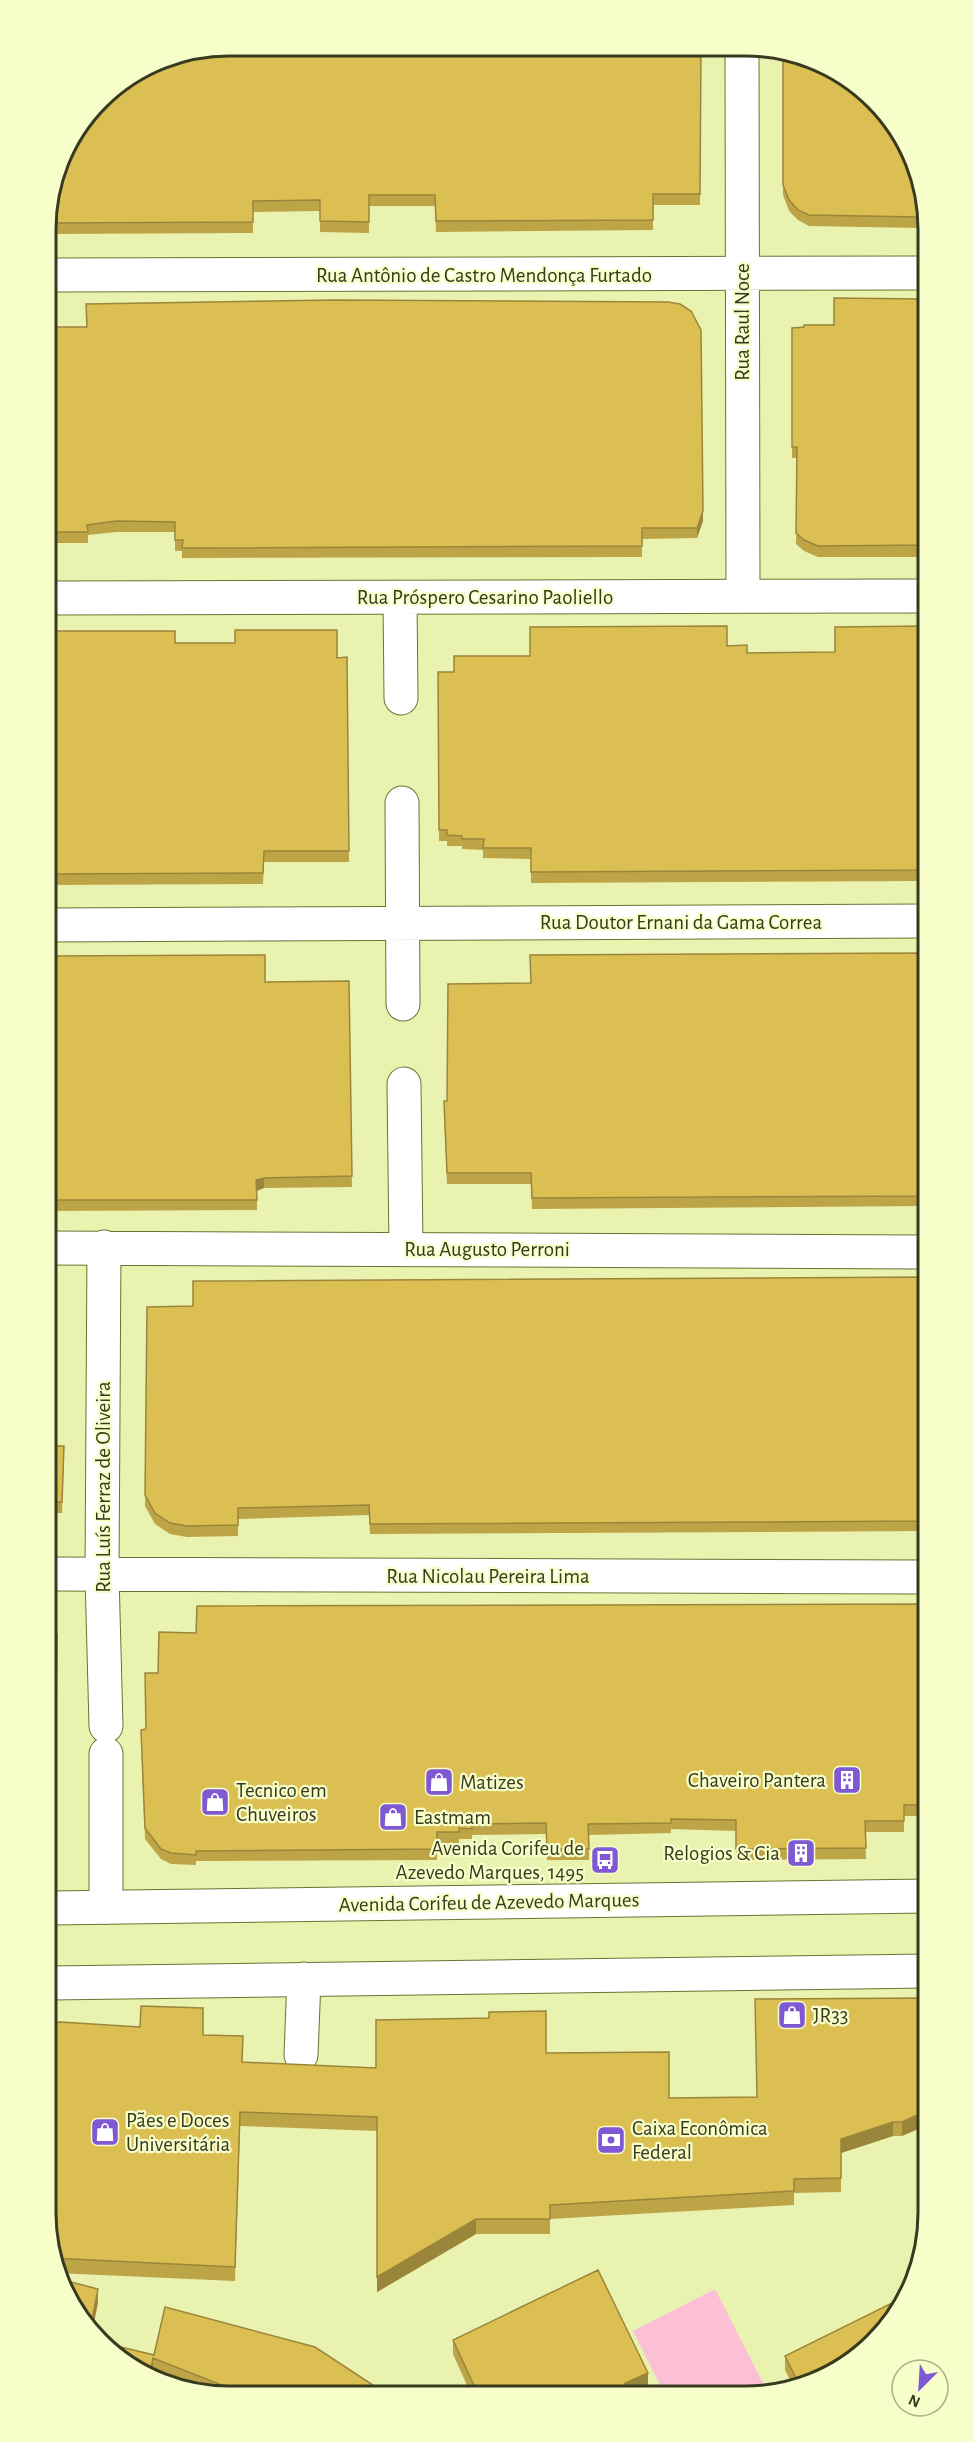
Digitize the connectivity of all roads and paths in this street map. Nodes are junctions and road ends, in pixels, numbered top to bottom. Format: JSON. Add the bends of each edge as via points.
{"nodes":[{"id":1,"x":742,"y":55,"type":"edge"},
{"id":2,"x":918,"y":273,"type":"edge"},
{"id":3,"x":56,"y":275,"type":"edge"},
{"id":4,"x":742,"y":276,"type":"junction"},
{"id":5,"x":743,"y":595,"type":"junction"},
{"id":6,"x":918,"y":596,"type":"edge"},
{"id":7,"x":56,"y":598,"type":"edge"},
{"id":8,"x":400,"y":598,"type":"junction"},
{"id":9,"x":401,"y":698,"type":"dead end"},
{"id":10,"x":402,"y":803,"type":"dead end"},
{"id":11,"x":918,"y":921,"type":"edge"},
{"id":12,"x":389,"y":923,"type":"junction"},
{"id":13,"x":56,"y":925,"type":"edge"},
{"id":14,"x":403,"y":1004,"type":"dead end"},
{"id":15,"x":404,"y":1084,"type":"dead end"},
{"id":16,"x":105,"y":1247,"type":"junction"},
{"id":17,"x":55,"y":1248,"type":"edge"},
{"id":18,"x":406,"y":1248,"type":"junction"},
{"id":19,"x":918,"y":1252,"type":"edge"},
{"id":20,"x":55,"y":1574,"type":"edge"},
{"id":21,"x":102,"y":1575,"type":"junction"},
{"id":22,"x":918,"y":1577,"type":"edge"},
{"id":23,"x":918,"y":1896,"type":"edge"},
{"id":24,"x":106,"y":1907,"type":"junction"},
{"id":25,"x":55,"y":1908,"type":"edge"},
{"id":26,"x":918,"y":1971,"type":"edge"},
{"id":27,"x":304,"y":1979,"type":"junction"},
{"id":28,"x":55,"y":1983,"type":"edge"},
{"id":29,"x":300,"y":2055,"type":"dead end"}],
"edges":[{"from":1,"to":4,"type":"street","name":"Rua Raul Noce"},
{"from":2,"to":4,"type":"street","name":"Rua Antônio de Castro Mendonça Furtado"},
{"from":3,"to":4,"type":"street","name":"Rua Antônio de Castro Mendonça Furtado"},
{"from":4,"to":5,"type":"street","name":"Rua Raul Noce"},
{"from":5,"to":6,"type":"street","name":"Rua Próspero Cesarino Paoliello"},
{"from":5,"to":8,"type":"street","name":"Rua Próspero Cesarino Paoliello"},
{"from":7,"to":8,"type":"street","name":"Rua Próspero Cesarino Paoliello"},
{"from":8,"to":9,"type":"street"},
{"from":10,"to":12,"type":"street"},
{"from":11,"to":12,"type":"street","name":"Rua Doutor Ernani da Gama Correa"},
{"from":12,"to":13,"type":"street"},
{"from":12,"to":14,"type":"street"},
{"from":15,"to":18,"type":"street"},
{"from":16,"to":17,"type":"street","name":"Rua Augusto Perroni"},
{"from":16,"to":18,"type":"street","name":"Rua Augusto Perroni"},
{"from":16,"to":21,"type":"street","name":"Rua Luís Ferraz de Oliveira"},
{"from":18,"to":19,"type":"street","name":"Rua Augusto Perroni"},
{"from":20,"to":21,"type":"street","name":"Rua Nicolau Pereira Lima"},
{"from":21,"to":22,"type":"street","name":"Rua Nicolau Pereira Lima"},
{"from":21,"to":24,"type":"street","name":"Rua Luís Ferraz de Oliveira"},
{"from":23,"to":24,"type":"street","name":"Avenida Corifeu de Azevedo Marques"},
{"from":24,"to":25,"type":"street","name":"Avenida Corifeu de Azevedo Marques"},
{"from":26,"to":27,"type":"street"},
{"from":27,"to":28,"type":"street"},
{"from":27,"to":29,"type":"street"}]}
